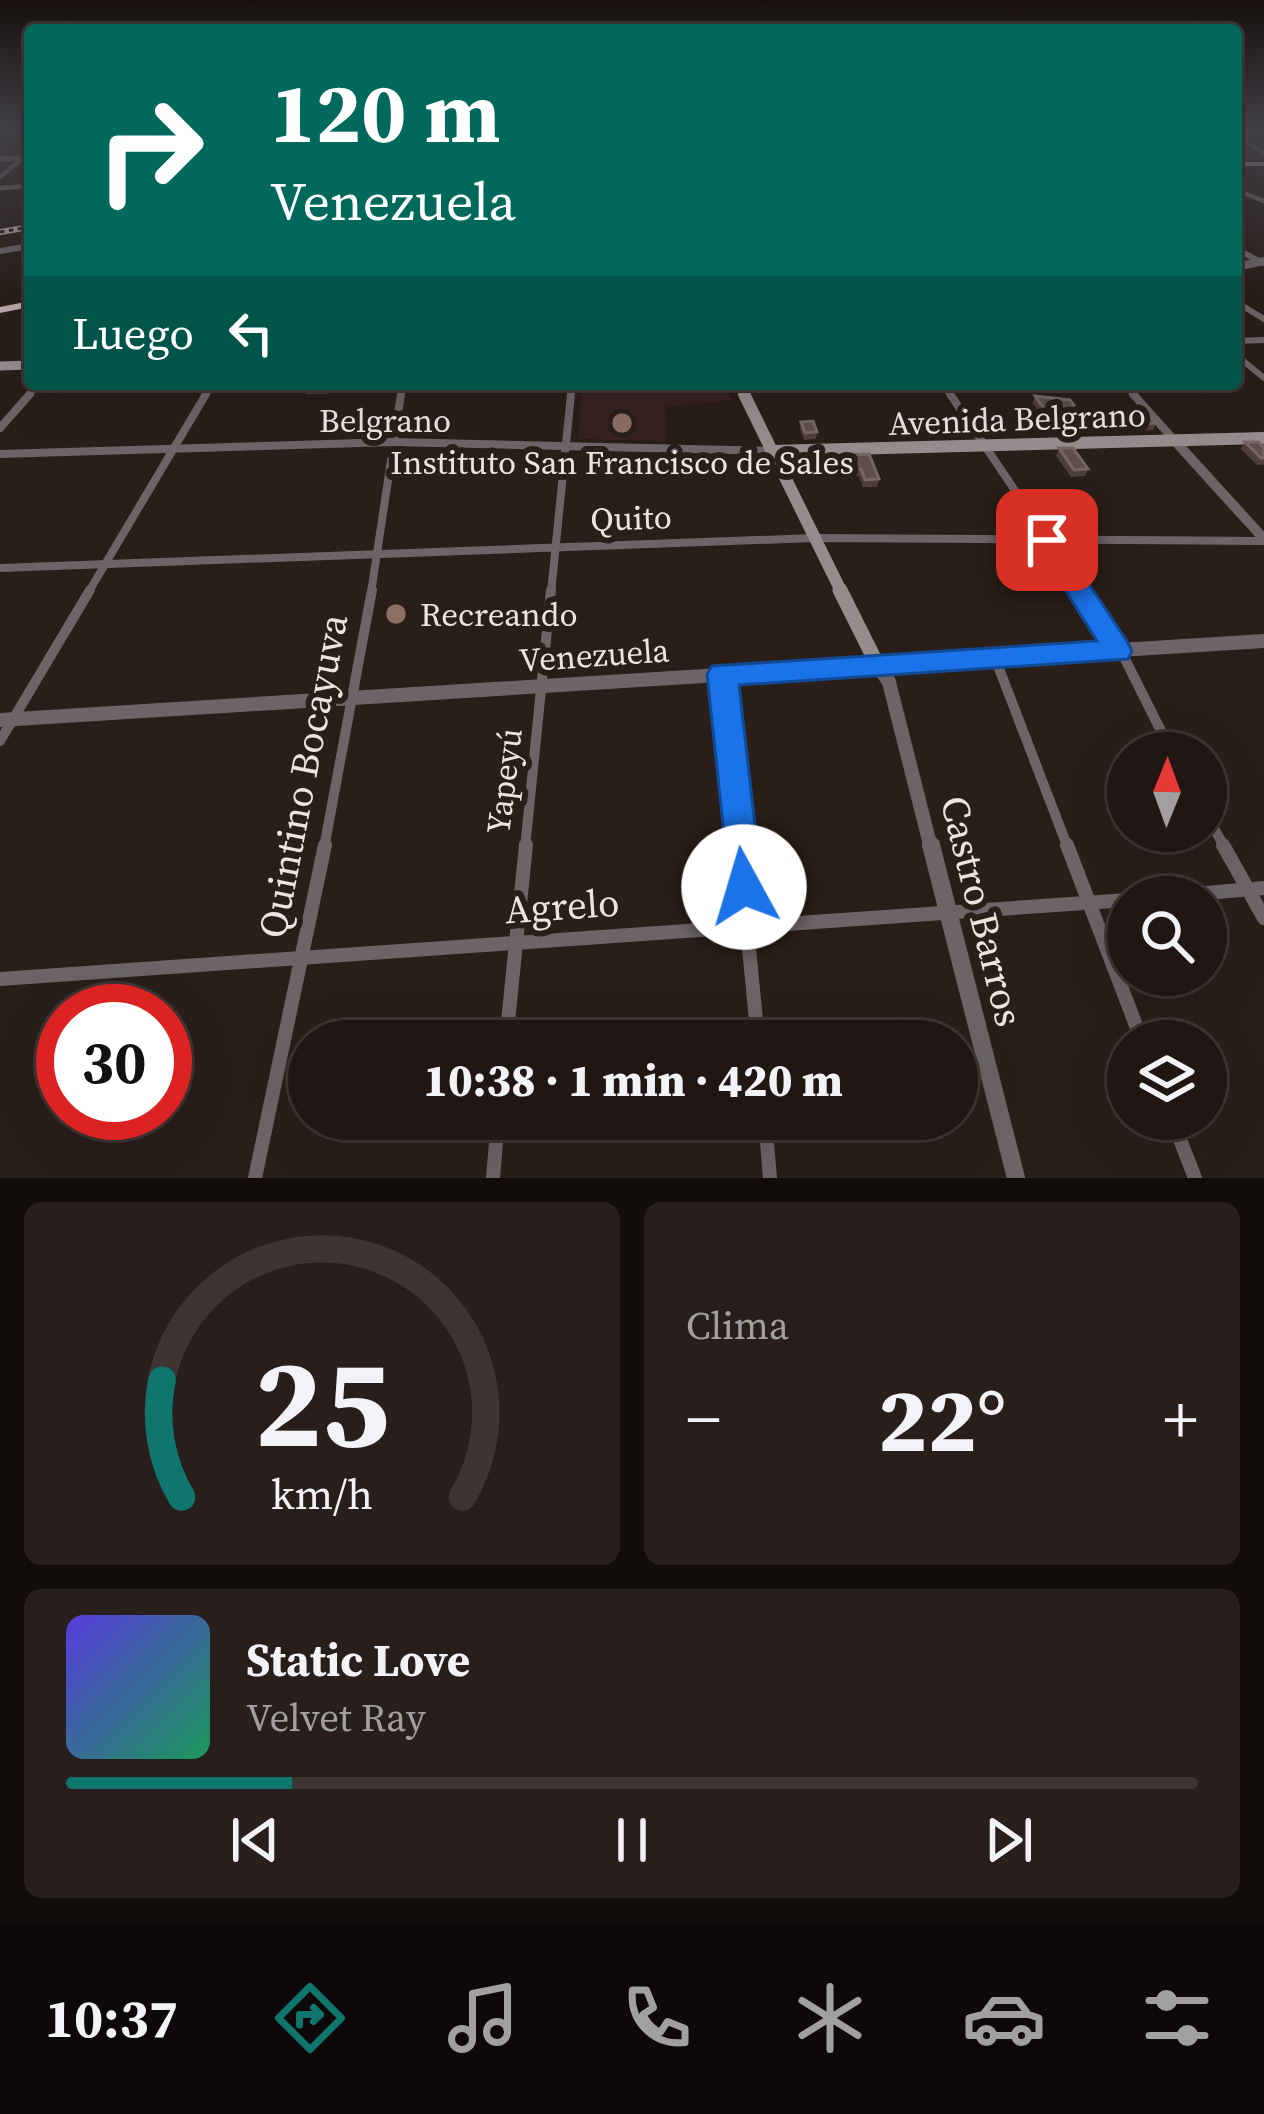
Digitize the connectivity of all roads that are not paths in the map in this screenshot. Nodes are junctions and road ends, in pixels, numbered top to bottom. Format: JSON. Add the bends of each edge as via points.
{"nodes":[{"id":1,"x":34,"y":390,"type":"edge"},
{"id":2,"x":209,"y":390,"type":"edge"},
{"id":3,"x":401,"y":390,"type":"edge"},
{"id":4,"x":572,"y":390,"type":"edge"},
{"id":5,"x":742,"y":390,"type":"edge"},
{"id":6,"x":947,"y":390,"type":"edge"},
{"id":7,"x":1129,"y":390,"type":"edge"},
{"id":8,"x":757,"y":423,"type":"junction"},
{"id":9,"x":0,"y":428,"type":"edge"},
{"id":10,"x":1264,"y":438,"type":"edge"},
{"id":11,"x":1175,"y":441,"type":"junction"},
{"id":12,"x":393,"y":442,"type":"junction"},
{"id":13,"x":567,"y":445,"type":"junction"},
{"id":14,"x":986,"y":447,"type":"junction"},
{"id":15,"x":175,"y":448,"type":"junction"},
{"id":16,"x":771,"y":451,"type":"junction"},
{"id":17,"x":807,"y":452,"type":"junction"},
{"id":18,"x":826,"y":452,"type":"junction"},
{"id":19,"x":0,"y":454,"type":"edge"},
{"id":20,"x":787,"y":483,"type":"junction"},
{"id":21,"x":814,"y":538,"type":"junction"},
{"id":22,"x":1047,"y":540,"type":"junction"},
{"id":23,"x":1264,"y":540,"type":"edge"},
{"id":24,"x":558,"y":548,"type":"junction"},
{"id":25,"x":376,"y":554,"type":"junction"},
{"id":26,"x":106,"y":565,"type":"junction"},
{"id":27,"x":0,"y":568,"type":"edge"},
{"id":28,"x":1264,"y":641,"type":"edge"},
{"id":29,"x":1118,"y":651,"type":"junction"},
{"id":30,"x":995,"y":658,"type":"junction"},
{"id":31,"x":877,"y":664,"type":"junction"},
{"id":32,"x":722,"y":674,"type":"junction"},
{"id":33,"x":545,"y":685,"type":"junction"},
{"id":34,"x":356,"y":697,"type":"junction"},
{"id":35,"x":6,"y":719,"type":"edge"},
{"id":36,"x":1161,"y":732,"type":"edge"},
{"id":37,"x":0,"y":741,"type":"edge"},
{"id":38,"x":1227,"y":852,"type":"edge"},
{"id":39,"x":1264,"y":888,"type":"edge"},
{"id":40,"x":1248,"y":889,"type":"junction"},
{"id":41,"x":1227,"y":891,"type":"edge"},
{"id":42,"x":1107,"y":902,"type":"edge"},
{"id":43,"x":1089,"y":903,"type":"junction"},
{"id":44,"x":948,"y":913,"type":"junction"},
{"id":45,"x":1264,"y":918,"type":"edge"},
{"id":46,"x":748,"y":928,"type":"junction"},
{"id":47,"x":515,"y":942,"type":"junction"},
{"id":48,"x":302,"y":957,"type":"junction"},
{"id":49,"x":0,"y":979,"type":"edge"},
{"id":50,"x":508,"y":1020,"type":"edge"},
{"id":51,"x":756,"y":1020,"type":"edge"},
{"id":52,"x":1134,"y":1020,"type":"edge"},
{"id":53,"x":496,"y":1140,"type":"edge"},
{"id":54,"x":766,"y":1140,"type":"edge"},
{"id":55,"x":1180,"y":1140,"type":"edge"},
{"id":56,"x":255,"y":1178,"type":"edge"},
{"id":57,"x":493,"y":1178,"type":"edge"},
{"id":58,"x":770,"y":1178,"type":"edge"},
{"id":59,"x":1016,"y":1178,"type":"edge"},
{"id":60,"x":1195,"y":1178,"type":"edge"}],
"edges":[{"from":1,"to":9,"type":"street"},
{"from":2,"to":15,"type":"street"},
{"from":3,"to":12,"type":"street","name":"Quintino Bocayuva"},
{"from":4,"to":13,"type":"street","name":"Yapeyú"},
{"from":5,"to":8,"type":"main road"},
{"from":6,"to":14,"type":"street"},
{"from":7,"to":11,"type":"street"},
{"from":8,"to":16,"type":"main road"},
{"from":8,"to":17,"type":"main road","via":[[777,443]]},
{"from":10,"to":11,"type":"main road","name":"Avenida Belgrano"},
{"from":11,"to":14,"type":"main road","name":"Avenida Belgrano"},
{"from":11,"to":23,"type":"street"},
{"from":12,"to":13,"type":"street","name":"Belgrano"},
{"from":12,"to":15,"type":"street","name":"Belgrano"},
{"from":12,"to":25,"type":"street","name":"Quintino Bocayuva"},
{"from":13,"to":16,"type":"street","name":"Belgrano"},
{"from":13,"to":24,"type":"street","name":"Yapeyú"},
{"from":14,"to":18,"type":"main road","name":"Avenida Belgrano"},
{"from":14,"to":22,"type":"street"},
{"from":15,"to":19,"type":"street","name":"Belgrano"},
{"from":15,"to":26,"type":"street"},
{"from":16,"to":17,"type":"main road","name":"Avenida Belgrano"},
{"from":16,"to":20,"type":"main road"},
{"from":17,"to":18,"type":"main road","name":"Avenida Belgrano"},
{"from":18,"to":20,"type":"main road","via":[[788,459]]},
{"from":20,"to":21,"type":"main road"},
{"from":21,"to":22,"type":"street","name":"Quito"},
{"from":21,"to":24,"type":"street","name":"Quito"},
{"from":21,"to":31,"type":"main road"},
{"from":22,"to":23,"type":"street","name":"Quito"},
{"from":22,"to":29,"type":"street"},
{"from":24,"to":25,"type":"street","name":"Quito"},
{"from":24,"to":33,"type":"street","name":"Yapeyú"},
{"from":25,"to":26,"type":"street","name":"Quito"},
{"from":25,"to":34,"type":"street","name":"Quintino Bocayuva"},
{"from":26,"to":27,"type":"street","name":"Quito"},
{"from":26,"to":35,"type":"street"},
{"from":28,"to":29,"type":"street","name":"Venezuela"},
{"from":29,"to":30,"type":"street","name":"Venezuela"},
{"from":29,"to":36,"type":"street"},
{"from":30,"to":31,"type":"street","name":"Venezuela"},
{"from":30,"to":43,"type":"street"},
{"from":31,"to":32,"type":"street","name":"Venezuela"},
{"from":31,"to":44,"type":"street","name":"Castro Barros","via":[[889,682]]},
{"from":32,"to":33,"type":"street","name":"Venezuela"},
{"from":32,"to":46,"type":"street"},
{"from":33,"to":34,"type":"street","name":"Venezuela"},
{"from":33,"to":47,"type":"street","name":"Yapeyú"},
{"from":34,"to":35,"type":"street","name":"Venezuela"},
{"from":34,"to":48,"type":"street","name":"Quintino Bocayuva"},
{"from":35,"to":37,"type":"street"},
{"from":38,"to":40,"type":"street"},
{"from":39,"to":40,"type":"street"},
{"from":40,"to":41,"type":"street"},
{"from":40,"to":45,"type":"street"},
{"from":42,"to":43,"type":"street","name":"Agrelo"},
{"from":43,"to":44,"type":"street","name":"Agrelo"},
{"from":43,"to":52,"type":"street"},
{"from":44,"to":46,"type":"street","name":"Agrelo"},
{"from":44,"to":59,"type":"street","name":"Castro Barros"},
{"from":46,"to":47,"type":"street","name":"Agrelo"},
{"from":46,"to":51,"type":"street"},
{"from":47,"to":48,"type":"street","name":"Agrelo"},
{"from":47,"to":50,"type":"street","name":"Yapeyú"},
{"from":48,"to":49,"type":"street","name":"Agrelo"},
{"from":48,"to":56,"type":"street","name":"Quintino Bocayuva"},
{"from":53,"to":57,"type":"street"},
{"from":54,"to":58,"type":"street"},
{"from":55,"to":60,"type":"street"}]}
